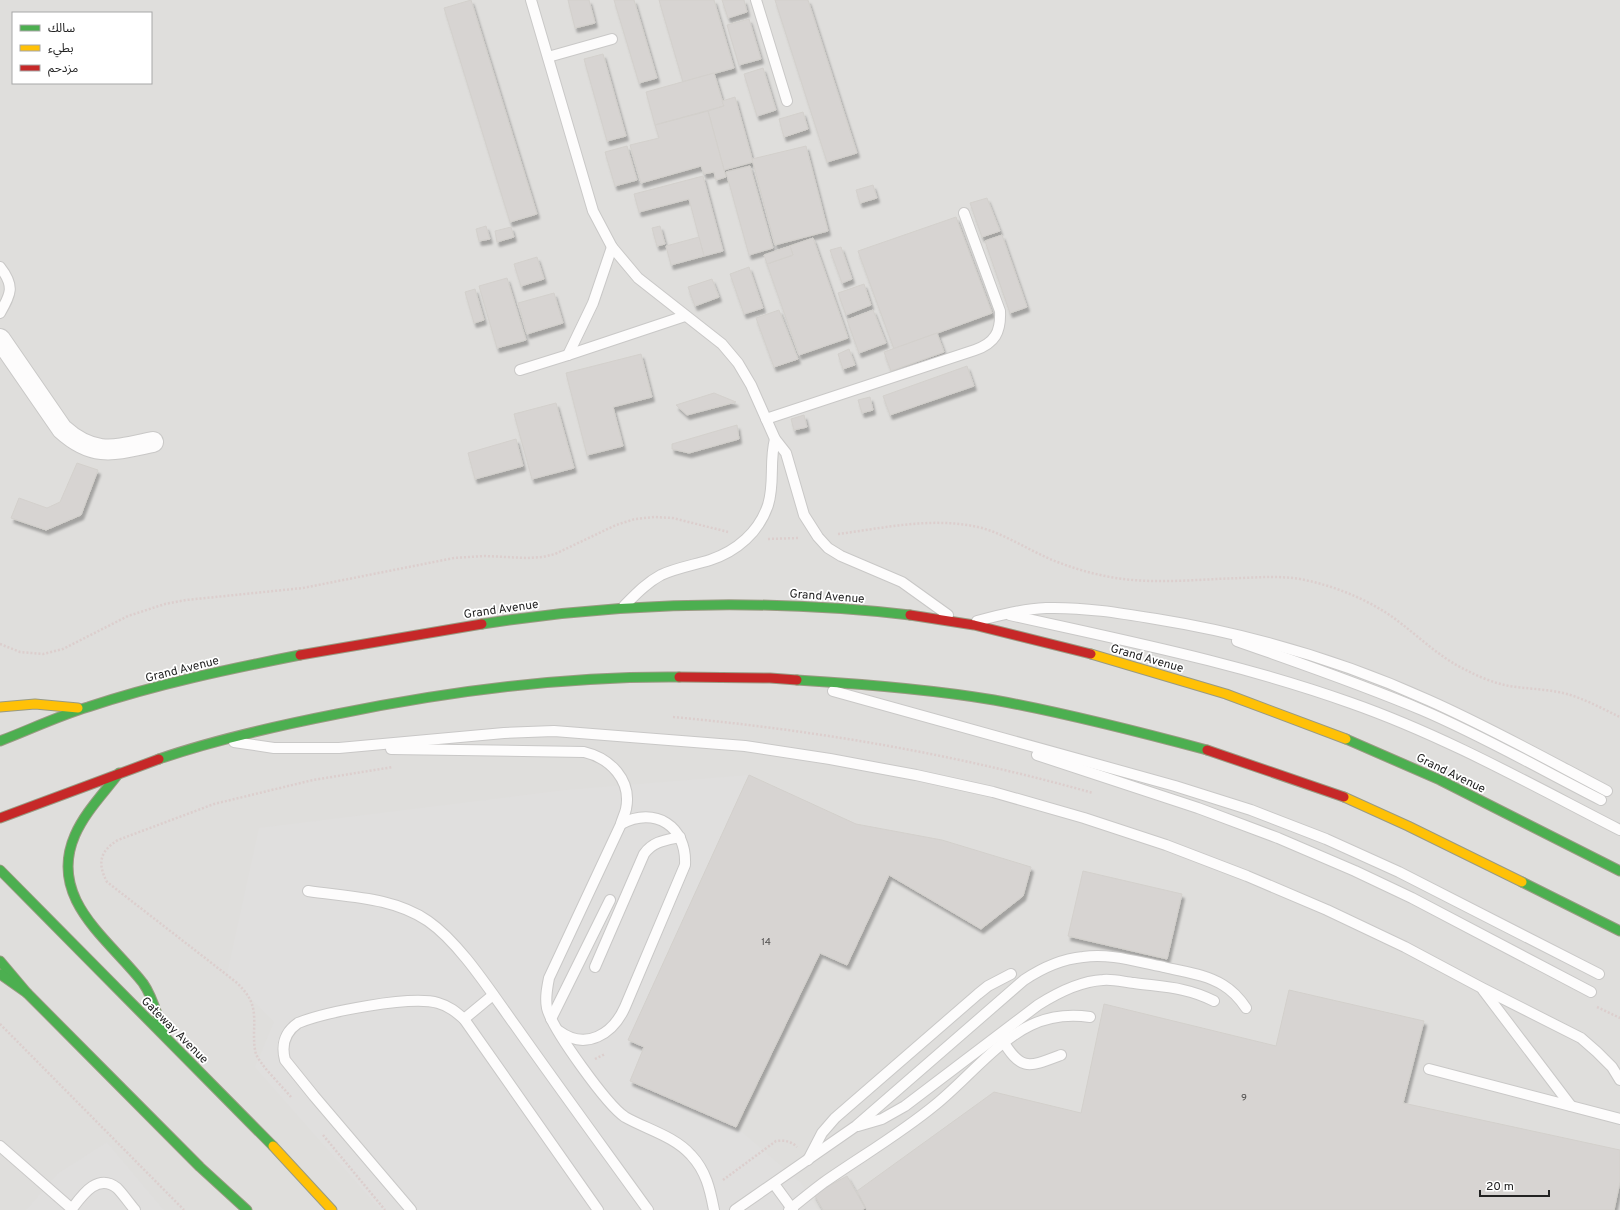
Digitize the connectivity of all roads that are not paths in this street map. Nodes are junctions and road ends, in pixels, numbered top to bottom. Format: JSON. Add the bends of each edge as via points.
{"nodes":[{"id":1,"x":531,"y":0,"type":"edge"},
{"id":2,"x":756,"y":0,"type":"edge"},
{"id":3,"x":612,"y":39,"type":"dead end"},
{"id":4,"x":548,"y":57,"type":"junction"},
{"id":5,"x":787,"y":101,"type":"dead end"},
{"id":6,"x":964,"y":213,"type":"dead end"},
{"id":7,"x":612,"y":248,"type":"junction"},
{"id":8,"x":0,"y":267,"type":"edge"},
{"id":9,"x":0,"y":313,"type":"edge"},
{"id":10,"x":685,"y":316,"type":"junction"},
{"id":11,"x":0,"y":339,"type":"edge"},
{"id":12,"x":568,"y":355,"type":"junction"},
{"id":13,"x":520,"y":370,"type":"dead end"},
{"id":14,"x":766,"y":419,"type":"junction"},
{"id":15,"x":775,"y":439,"type":"junction"},
{"id":16,"x":153,"y":442,"type":"dead end"},
{"id":17,"x":622,"y":608,"type":"junction"},
{"id":18,"x":1003,"y":614,"type":"junction"},
{"id":19,"x":962,"y":623,"type":"junction"},
{"id":20,"x":1188,"y":624,"type":"junction"},
{"id":21,"x":789,"y":678,"type":"junction"},
{"id":22,"x":0,"y":707,"type":"edge"},
{"id":23,"x":83,"y":708,"type":"junction"},
{"id":24,"x":912,"y":713,"type":"junction"},
{"id":25,"x":219,"y":740,"type":"junction"},
{"id":26,"x":0,"y":741,"type":"edge"},
{"id":27,"x":339,"y":748,"type":"junction"},
{"id":28,"x":119,"y":772,"type":"junction"},
{"id":29,"x":1607,"y":791,"type":"dead end"},
{"id":30,"x":1601,"y":800,"type":"dead end"},
{"id":31,"x":0,"y":818,"type":"edge"},
{"id":32,"x":621,"y":824,"type":"junction"},
{"id":33,"x":1620,"y":830,"type":"edge"},
{"id":34,"x":680,"y":837,"type":"junction"},
{"id":35,"x":0,"y":870,"type":"edge"},
{"id":36,"x":1620,"y":871,"type":"edge"},
{"id":37,"x":308,"y":891,"type":"dead end"},
{"id":38,"x":610,"y":900,"type":"dead end"},
{"id":39,"x":1618,"y":930,"type":"edge"},
{"id":40,"x":0,"y":961,"type":"edge"},
{"id":41,"x":595,"y":967,"type":"dead end"},
{"id":42,"x":0,"y":974,"type":"edge"},
{"id":43,"x":1011,"y":974,"type":"dead end"},
{"id":44,"x":1599,"y":974,"type":"dead end"},
{"id":45,"x":1482,"y":988,"type":"junction"},
{"id":46,"x":1591,"y":992,"type":"dead end"},
{"id":47,"x":27,"y":993,"type":"junction"},
{"id":48,"x":493,"y":995,"type":"junction"},
{"id":49,"x":1214,"y":1001,"type":"dead end"},
{"id":50,"x":1246,"y":1008,"type":"dead end"},
{"id":51,"x":1090,"y":1017,"type":"dead end"},
{"id":52,"x":464,"y":1019,"type":"junction"},
{"id":53,"x":554,"y":1024,"type":"junction"},
{"id":54,"x":164,"y":1036,"type":"junction"},
{"id":55,"x":1001,"y":1039,"type":"junction"},
{"id":56,"x":1060,"y":1055,"type":"dead end"},
{"id":57,"x":1429,"y":1069,"type":"dead end"},
{"id":58,"x":1620,"y":1080,"type":"edge"},
{"id":59,"x":1571,"y":1106,"type":"junction"},
{"id":60,"x":1620,"y":1119,"type":"edge"},
{"id":61,"x":856,"y":1126,"type":"junction"},
{"id":62,"x":0,"y":1146,"type":"edge"},
{"id":63,"x":807,"y":1161,"type":"junction"},
{"id":64,"x":774,"y":1184,"type":"junction"},
{"id":65,"x":791,"y":1209,"type":"edge"},
{"id":66,"x":71,"y":1210,"type":"edge"},
{"id":67,"x":135,"y":1210,"type":"edge"},
{"id":68,"x":247,"y":1210,"type":"edge"},
{"id":69,"x":332,"y":1210,"type":"edge"},
{"id":70,"x":411,"y":1210,"type":"edge"},
{"id":71,"x":598,"y":1210,"type":"edge"},
{"id":72,"x":648,"y":1210,"type":"edge"},
{"id":73,"x":714,"y":1210,"type":"edge"},
{"id":74,"x":735,"y":1210,"type":"edge"}],
"edges":[{"from":1,"to":4,"type":"lane"},
{"from":2,"to":5,"type":"lane"},
{"from":3,"to":4,"type":"lane"},
{"from":4,"to":7,"type":"lane","via":[[593,211]]},
{"from":6,"to":14,"type":"lane","via":[[1000,311],[996,336],[975,350]]},
{"from":7,"to":10,"type":"lane","via":[[638,278]]},
{"from":7,"to":12,"type":"lane","via":[[594,303]]},
{"from":8,"to":9,"type":"lane","via":[[7,276],[10,287],[8,299]]},
{"from":10,"to":12,"type":"lane"},
{"from":10,"to":14,"type":"lane","via":[[731,354],[745,374]]},
{"from":11,"to":16,"type":"street","via":[[62,429],[81,444],[105,450]]},
{"from":12,"to":13,"type":"lane"},
{"from":14,"to":15,"type":"lane"},
{"from":15,"to":17,"type":"lane","via":[[771,495],[762,519],[748,537],[723,555],[657,578]]},
{"from":15,"to":19,"type":"lane","via":[[788,457],[804,515],[810,527],[828,548],[854,563],[902,582]]},
{"from":17,"to":19,"type":"main road","name":"Grand Avenue","via":[[788,605],[867,610]]},
{"from":17,"to":23,"type":"main road","name":"Grand Avenue","via":[[522,617],[376,641],[248,665]]},
{"from":18,"to":19,"type":"lane"},
{"from":18,"to":20,"type":"lane","via":[[1045,608],[1087,609]]},
{"from":18,"to":33,"type":"lane","via":[[1181,652],[1352,703],[1463,749]]},
{"from":19,"to":36,"type":"main road","name":"Grand Avenue","via":[[1154,671],[1246,701],[1425,772]]},
{"from":20,"to":29,"type":"lane","via":[[1286,648],[1380,680],[1472,720]]},
{"from":20,"to":30,"type":"lane","via":[[1329,673],[1423,710]]},
{"from":21,"to":24,"type":"lane"},
{"from":21,"to":25,"type":"main road","via":[[610,678],[516,685],[426,697],[310,719]]},
{"from":21,"to":39,"type":"main road","via":[[969,696],[1059,712],[1235,758],[1323,789],[1404,823]]},
{"from":22,"to":23,"type":"main road","via":[[31,704]]},
{"from":23,"to":26,"type":"main road","name":"Grand Avenue"},
{"from":24,"to":44,"type":"lane","via":[[1175,786],[1251,810],[1326,839],[1399,872]]},
{"from":24,"to":46,"type":"lane","via":[[1198,808],[1278,838],[1412,898]]},
{"from":25,"to":27,"type":"lane","via":[[274,748]]},
{"from":25,"to":28,"type":"main road"},
{"from":27,"to":32,"type":"lane","via":[[584,752],[596,755],[612,766],[622,781],[626,793],[626,808]]},
{"from":27,"to":45,"type":"lane","via":[[504,733],[554,732],[745,746],[916,775],[993,792],[1166,845],[1327,910],[1405,947]]},
{"from":28,"to":31,"type":"main road"},
{"from":28,"to":54,"type":"main road","via":[[84,819],[74,838],[68,854],[69,881],[86,920],[148,992]]},
{"from":32,"to":34,"type":"lane","via":[[642,816],[653,817],[668,824]]},
{"from":32,"to":53,"type":"lane","via":[[549,978],[546,999]]},
{"from":34,"to":41,"type":"lane","via":[[653,844],[644,854]]},
{"from":34,"to":53,"type":"lane","via":[[686,855],[685,865],[617,1023],[602,1035],[583,1040],[564,1034]]},
{"from":35,"to":54,"type":"main road","name":"Gateway Avenue"},
{"from":37,"to":48,"type":"lane","via":[[385,902],[427,921],[461,952]]},
{"from":38,"to":53,"type":"lane"},
{"from":40,"to":47,"type":"main road"},
{"from":42,"to":47,"type":"main road"},
{"from":43,"to":63,"type":"lane","via":[[978,994],[835,1118],[822,1133]]},
{"from":45,"to":58,"type":"lane","via":[[1581,1038],[1612,1067]]},
{"from":45,"to":59,"type":"lane"},
{"from":47,"to":68,"type":"main road","via":[[200,1167]]},
{"from":48,"to":52,"type":"lane"},
{"from":48,"to":72,"type":"lane"},
{"from":49,"to":55,"type":"lane","via":[[1183,989],[1104,980],[1076,986],[1050,997]]},
{"from":50,"to":61,"type":"lane","via":[[1232,991],[1202,976],[1113,956],[1098,955],[1066,960],[1024,980]]},
{"from":51,"to":55,"type":"lane","via":[[1059,1016],[1043,1020]]},
{"from":52,"to":70,"type":"lane","via":[[437,1003],[426,1001],[377,1005],[305,1020],[292,1027],[284,1039],[283,1053],[289,1066]]},
{"from":52,"to":71,"type":"lane"},
{"from":53,"to":73,"type":"lane","via":[[613,1107],[690,1153],[709,1185]]},
{"from":54,"to":69,"type":"main road","name":"Gateway Avenue","via":[[271,1143]]},
{"from":55,"to":56,"type":"lane","via":[[1013,1057],[1030,1065]]},
{"from":55,"to":61,"type":"lane","via":[[905,1106],[882,1119]]},
{"from":55,"to":65,"type":"lane","via":[[951,1091],[921,1116],[822,1184]]},
{"from":57,"to":59,"type":"lane"},
{"from":59,"to":60,"type":"lane"},
{"from":61,"to":63,"type":"lane"},
{"from":62,"to":66,"type":"lane"},
{"from":63,"to":64,"type":"lane"},
{"from":64,"to":65,"type":"lane"},
{"from":64,"to":74,"type":"lane"},
{"from":66,"to":67,"type":"lane","via":[[92,1186],[104,1184],[117,1188]]}]}
